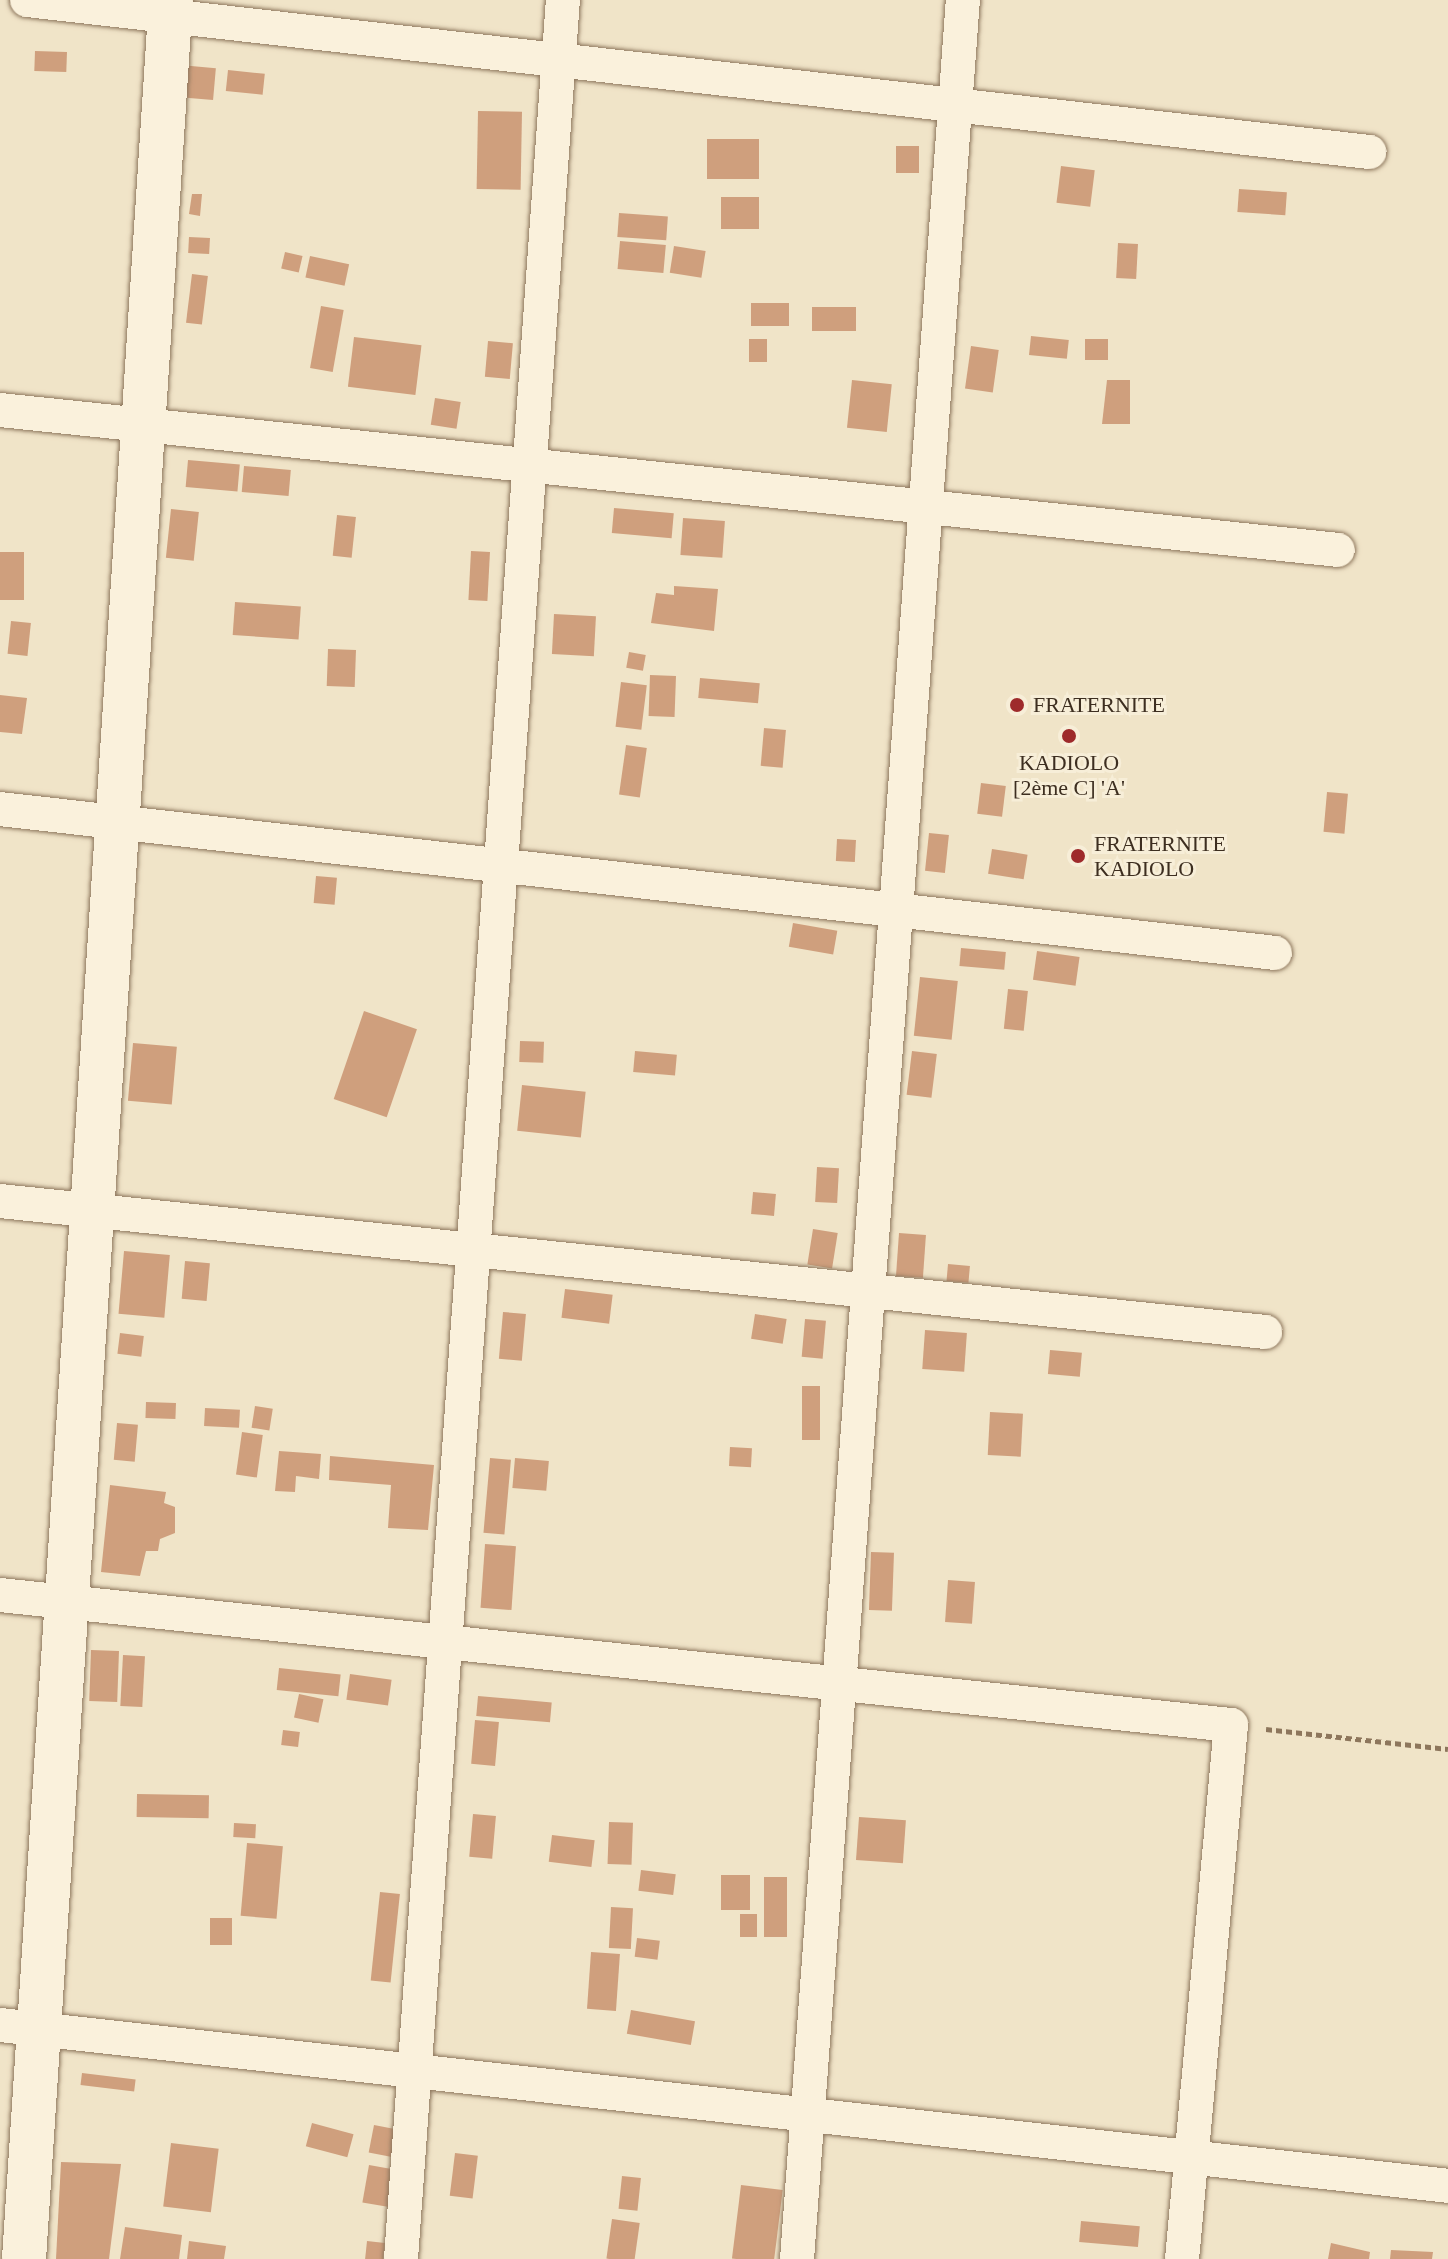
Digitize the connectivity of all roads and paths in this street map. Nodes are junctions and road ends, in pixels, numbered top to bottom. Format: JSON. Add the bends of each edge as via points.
{"nodes":[{"id":1,"x":27,"y":0,"type":"edge"},
{"id":2,"x":563,"y":0,"type":"edge"},
{"id":3,"x":963,"y":0,"type":"edge"},
{"id":4,"x":170,"y":8,"type":"edge"},
{"id":5,"x":559,"y":60,"type":"junction"},
{"id":6,"x":955,"y":105,"type":"junction"},
{"id":7,"x":1369,"y":152,"type":"dead end"},
{"id":8,"x":0,"y":410,"type":"edge"},
{"id":9,"x":143,"y":425,"type":"junction"},
{"id":10,"x":530,"y":465,"type":"junction"},
{"id":11,"x":927,"y":507,"type":"junction"},
{"id":12,"x":1338,"y":550,"type":"dead end"},
{"id":13,"x":0,"y":809,"type":"edge"},
{"id":14,"x":117,"y":822,"type":"junction"},
{"id":15,"x":501,"y":866,"type":"junction"},
{"id":16,"x":898,"y":910,"type":"junction"},
{"id":17,"x":1275,"y":953,"type":"dead end"},
{"id":18,"x":0,"y":1201,"type":"edge"},
{"id":19,"x":92,"y":1211,"type":"junction"},
{"id":20,"x":473,"y":1251,"type":"junction"},
{"id":21,"x":871,"y":1292,"type":"junction"},
{"id":22,"x":1265,"y":1332,"type":"dead end"},
{"id":23,"x":0,"y":1595,"type":"edge"},
{"id":24,"x":66,"y":1602,"type":"junction"},
{"id":25,"x":445,"y":1643,"type":"junction"},
{"id":26,"x":843,"y":1684,"type":"junction"},
{"id":27,"x":1231,"y":1725,"type":"junction"},
{"id":28,"x":1448,"y":1749,"type":"edge"},
{"id":29,"x":20,"y":2028,"type":"edge"},
{"id":30,"x":414,"y":2071,"type":"junction"},
{"id":31,"x":812,"y":2115,"type":"junction"},
{"id":32,"x":1191,"y":2158,"type":"junction"},
{"id":33,"x":1448,"y":2186,"type":"edge"},
{"id":34,"x":24,"y":2259,"type":"edge"},
{"id":35,"x":401,"y":2259,"type":"edge"},
{"id":36,"x":797,"y":2259,"type":"edge"},
{"id":37,"x":1182,"y":2259,"type":"edge"}],
"edges":[{"from":1,"to":4,"type":"street"},
{"from":2,"to":5,"type":"street"},
{"from":3,"to":6,"type":"street"},
{"from":4,"to":5,"type":"street"},
{"from":4,"to":9,"type":"main road"},
{"from":5,"to":6,"type":"street"},
{"from":5,"to":10,"type":"street"},
{"from":6,"to":7,"type":"street"},
{"from":6,"to":11,"type":"street"},
{"from":8,"to":9,"type":"street"},
{"from":9,"to":10,"type":"street"},
{"from":9,"to":14,"type":"main road"},
{"from":10,"to":11,"type":"street"},
{"from":10,"to":15,"type":"street"},
{"from":11,"to":12,"type":"street"},
{"from":11,"to":16,"type":"street"},
{"from":13,"to":14,"type":"street"},
{"from":14,"to":15,"type":"street"},
{"from":14,"to":19,"type":"main road"},
{"from":15,"to":16,"type":"street"},
{"from":15,"to":20,"type":"street"},
{"from":16,"to":17,"type":"street"},
{"from":16,"to":21,"type":"street"},
{"from":18,"to":19,"type":"street"},
{"from":19,"to":20,"type":"street"},
{"from":19,"to":24,"type":"main road"},
{"from":20,"to":21,"type":"street"},
{"from":20,"to":25,"type":"street"},
{"from":21,"to":22,"type":"street"},
{"from":21,"to":26,"type":"street"},
{"from":23,"to":24,"type":"street"},
{"from":24,"to":25,"type":"street"},
{"from":24,"to":29,"type":"main road"},
{"from":25,"to":26,"type":"street"},
{"from":25,"to":30,"type":"street"},
{"from":26,"to":27,"type":"street"},
{"from":26,"to":31,"type":"street"},
{"from":27,"to":28,"type":"path"},
{"from":27,"to":32,"type":"street"},
{"from":29,"to":30,"type":"street"},
{"from":29,"to":34,"type":"main road"},
{"from":30,"to":31,"type":"street"},
{"from":30,"to":35,"type":"street"},
{"from":31,"to":32,"type":"street"},
{"from":31,"to":36,"type":"street"},
{"from":32,"to":33,"type":"street"},
{"from":32,"to":37,"type":"street"}]}
